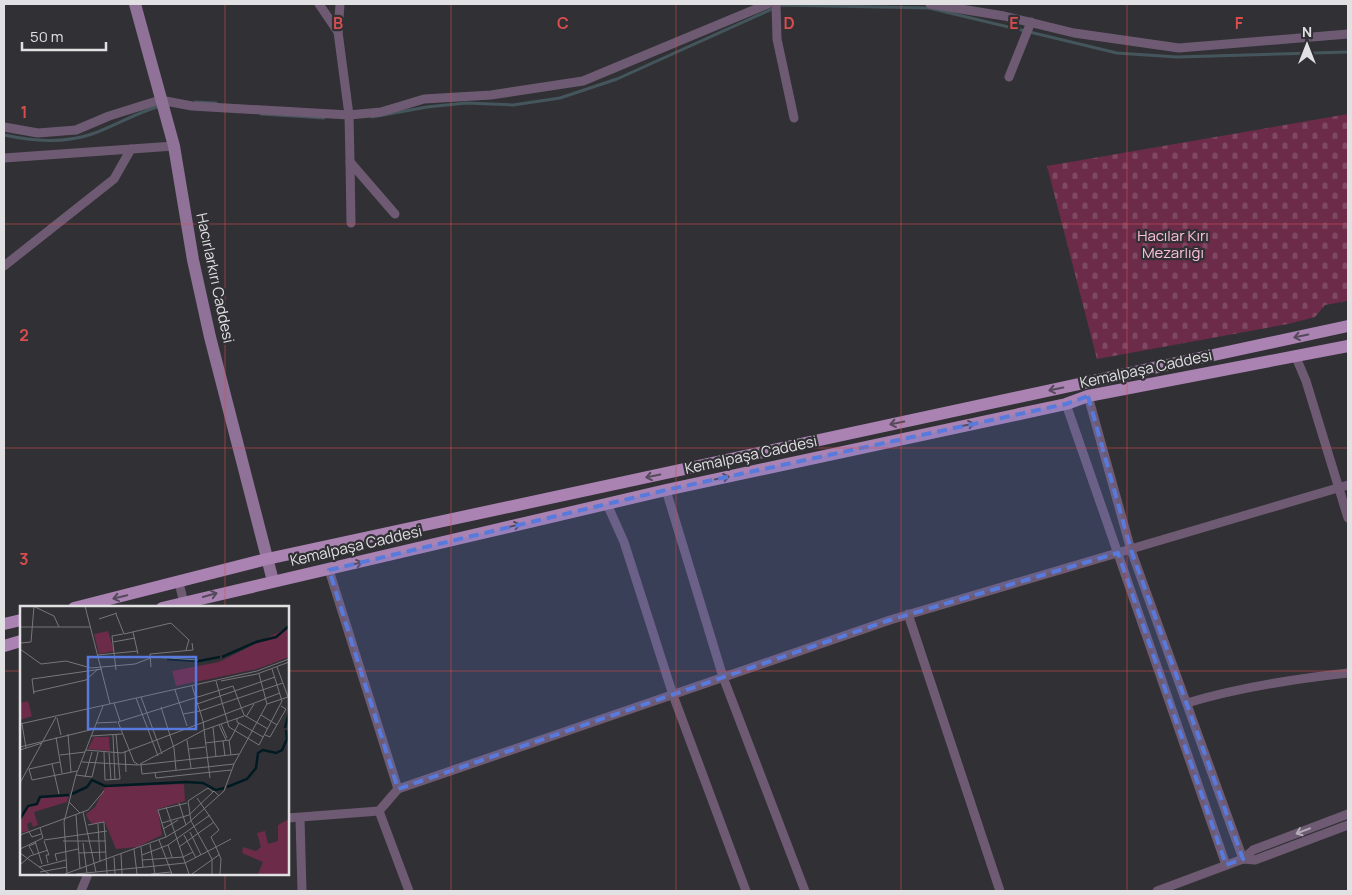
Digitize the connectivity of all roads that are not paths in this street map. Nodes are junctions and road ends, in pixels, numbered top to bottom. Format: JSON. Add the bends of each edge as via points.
{"nodes":[{"id":1,"x":135,"y":4,"type":"edge"},
{"id":2,"x":319,"y":4,"type":"edge"},
{"id":3,"x":340,"y":4,"type":"edge"},
{"id":4,"x":768,"y":4,"type":"edge"},
{"id":5,"x":776,"y":4,"type":"edge"},
{"id":6,"x":930,"y":4,"type":"edge"},
{"id":7,"x":1030,"y":25,"type":"junction"},
{"id":8,"x":338,"y":32,"type":"junction"},
{"id":9,"x":1348,"y":34,"type":"edge"},
{"id":10,"x":1009,"y":77,"type":"dead end"},
{"id":11,"x":160,"y":100,"type":"junction"},
{"id":12,"x":349,"y":114,"type":"junction"},
{"id":13,"x":794,"y":118,"type":"dead end"},
{"id":14,"x":4,"y":126,"type":"edge"},
{"id":15,"x":174,"y":146,"type":"junction"},
{"id":16,"x":132,"y":149,"type":"junction"},
{"id":17,"x":4,"y":158,"type":"edge"},
{"id":18,"x":350,"y":162,"type":"junction"},
{"id":19,"x":395,"y":214,"type":"dead end"},
{"id":20,"x":351,"y":223,"type":"dead end"},
{"id":21,"x":4,"y":266,"type":"edge"},
{"id":22,"x":1348,"y":326,"type":"edge"},
{"id":23,"x":1348,"y":346,"type":"edge"},
{"id":24,"x":1295,"y":355,"type":"junction"},
{"id":25,"x":1088,"y":396,"type":"junction"},
{"id":26,"x":1066,"y":404,"type":"junction"},
{"id":27,"x":1348,"y":484,"type":"edge"},
{"id":28,"x":1338,"y":487,"type":"junction"},
{"id":29,"x":666,"y":490,"type":"junction"},
{"id":30,"x":607,"y":504,"type":"junction"},
{"id":31,"x":1348,"y":518,"type":"edge"},
{"id":32,"x":1131,"y":550,"type":"junction"},
{"id":33,"x":1118,"y":553,"type":"junction"},
{"id":34,"x":267,"y":559,"type":"junction"},
{"id":35,"x":329,"y":570,"type":"junction"},
{"id":36,"x":273,"y":581,"type":"junction"},
{"id":37,"x":179,"y":583,"type":"junction"},
{"id":38,"x":165,"y":586,"type":"junction"},
{"id":39,"x":184,"y":605,"type":"edge"},
{"id":40,"x":82,"y":606,"type":"edge"},
{"id":41,"x":167,"y":606,"type":"edge"},
{"id":42,"x":908,"y":614,"type":"junction"},
{"id":43,"x":20,"y":620,"type":"edge"},
{"id":44,"x":4,"y":624,"type":"edge"},
{"id":45,"x":20,"y":641,"type":"edge"},
{"id":46,"x":4,"y":646,"type":"edge"},
{"id":47,"x":1348,"y":673,"type":"edge"},
{"id":48,"x":723,"y":677,"type":"junction"},
{"id":49,"x":673,"y":695,"type":"junction"},
{"id":50,"x":1187,"y":704,"type":"junction"},
{"id":51,"x":398,"y":789,"type":"junction"},
{"id":52,"x":379,"y":811,"type":"junction"},
{"id":53,"x":1348,"y":814,"type":"edge"},
{"id":54,"x":289,"y":818,"type":"edge"},
{"id":55,"x":300,"y":818,"type":"junction"},
{"id":56,"x":1348,"y":825,"type":"edge"},
{"id":57,"x":1243,"y":859,"type":"junction"},
{"id":58,"x":1226,"y":865,"type":"junction"},
{"id":59,"x":88,"y":875,"type":"edge"},
{"id":60,"x":81,"y":891,"type":"edge"},
{"id":61,"x":302,"y":891,"type":"edge"},
{"id":62,"x":409,"y":891,"type":"edge"},
{"id":63,"x":746,"y":891,"type":"edge"},
{"id":64,"x":805,"y":891,"type":"edge"},
{"id":65,"x":1000,"y":891,"type":"edge"},
{"id":66,"x":1157,"y":891,"type":"edge"}],
"edges":[{"from":1,"to":11,"type":"street","name":"Hacırlarkırı Caddesi"},
{"from":2,"to":8,"type":"street"},
{"from":3,"to":8,"type":"street"},
{"from":4,"to":12,"type":"street","via":[[583,81],[491,94],[424,99],[381,112]]},
{"from":5,"to":13,"type":"street","via":[[777,39]]},
{"from":6,"to":7,"type":"street","via":[[1004,16]]},
{"from":7,"to":9,"type":"street","via":[[1179,48]]},
{"from":7,"to":10,"type":"street"},
{"from":8,"to":12,"type":"street"},
{"from":11,"to":12,"type":"street","via":[[211,107]]},
{"from":11,"to":14,"type":"street","via":[[76,130],[38,133]]},
{"from":11,"to":15,"type":"street","name":"Hacırlarkırı Caddesi"},
{"from":12,"to":18,"type":"street"},
{"from":15,"to":16,"type":"street"},
{"from":15,"to":34,"type":"street","name":"Hacırlarkırı Caddesi","via":[[193,260]]},
{"from":16,"to":17,"type":"street"},
{"from":16,"to":21,"type":"street","via":[[114,179]]},
{"from":18,"to":19,"type":"street"},
{"from":18,"to":20,"type":"street"},
{"from":22,"to":34,"type":"main road","name":"Kemalpaşa Caddesi","one_way":true},
{"from":23,"to":24,"type":"main road","name":"Kemalpaşa Caddesi"},
{"from":24,"to":25,"type":"main road","name":"Kemalpaşa Caddesi"},
{"from":24,"to":28,"type":"street"},
{"from":25,"to":26,"type":"main road","name":"Kemalpaşa Caddesi"},
{"from":25,"to":32,"type":"street"},
{"from":29,"to":26,"type":"main road","name":"Kemalpaşa Caddesi","one_way":true},
{"from":26,"to":33,"type":"street"},
{"from":27,"to":28,"type":"street"},
{"from":28,"to":31,"type":"street"},
{"from":28,"to":32,"type":"street"},
{"from":29,"to":30,"type":"main road","name":"Kemalpaşa Caddesi"},
{"from":29,"to":48,"type":"street"},
{"from":35,"to":30,"type":"main road","name":"Kemalpaşa Caddesi","one_way":true},
{"from":30,"to":49,"type":"street","via":[[624,542]]},
{"from":32,"to":33,"type":"street"},
{"from":32,"to":50,"type":"street"},
{"from":33,"to":42,"type":"street"},
{"from":33,"to":58,"type":"street"},
{"from":34,"to":36,"type":"street","name":"Hacırlarkırı Caddesi"},
{"from":34,"to":37,"type":"main road","name":"Kemalpaşa Caddesi"},
{"from":35,"to":36,"type":"main road","name":"Kemalpaşa Caddesi"},
{"from":35,"to":51,"type":"street"},
{"from":39,"to":36,"type":"main road","name":"Kemalpaşa Caddesi","one_way":true},
{"from":37,"to":38,"type":"main road"},
{"from":37,"to":39,"type":"street"},
{"from":38,"to":40,"type":"main road","one_way":true},
{"from":38,"to":41,"type":"main road"},
{"from":42,"to":48,"type":"street"},
{"from":42,"to":65,"type":"street"},
{"from":43,"to":44,"type":"main road"},
{"from":45,"to":46,"type":"main road"},
{"from":47,"to":50,"type":"street","via":[[1279,681]]},
{"from":48,"to":49,"type":"street"},
{"from":48,"to":64,"type":"street"},
{"from":49,"to":51,"type":"street"},
{"from":49,"to":63,"type":"street"},
{"from":50,"to":57,"type":"street"},
{"from":51,"to":52,"type":"street"},
{"from":52,"to":55,"type":"street"},
{"from":52,"to":62,"type":"street"},
{"from":53,"to":57,"type":"street","one_way":true,"via":[[1253,850]]},
{"from":54,"to":55,"type":"street"},
{"from":55,"to":61,"type":"street"},
{"from":56,"to":57,"type":"street","via":[[1255,860]]},
{"from":57,"to":58,"type":"street"},
{"from":58,"to":66,"type":"street"},
{"from":59,"to":60,"type":"street"}]}
